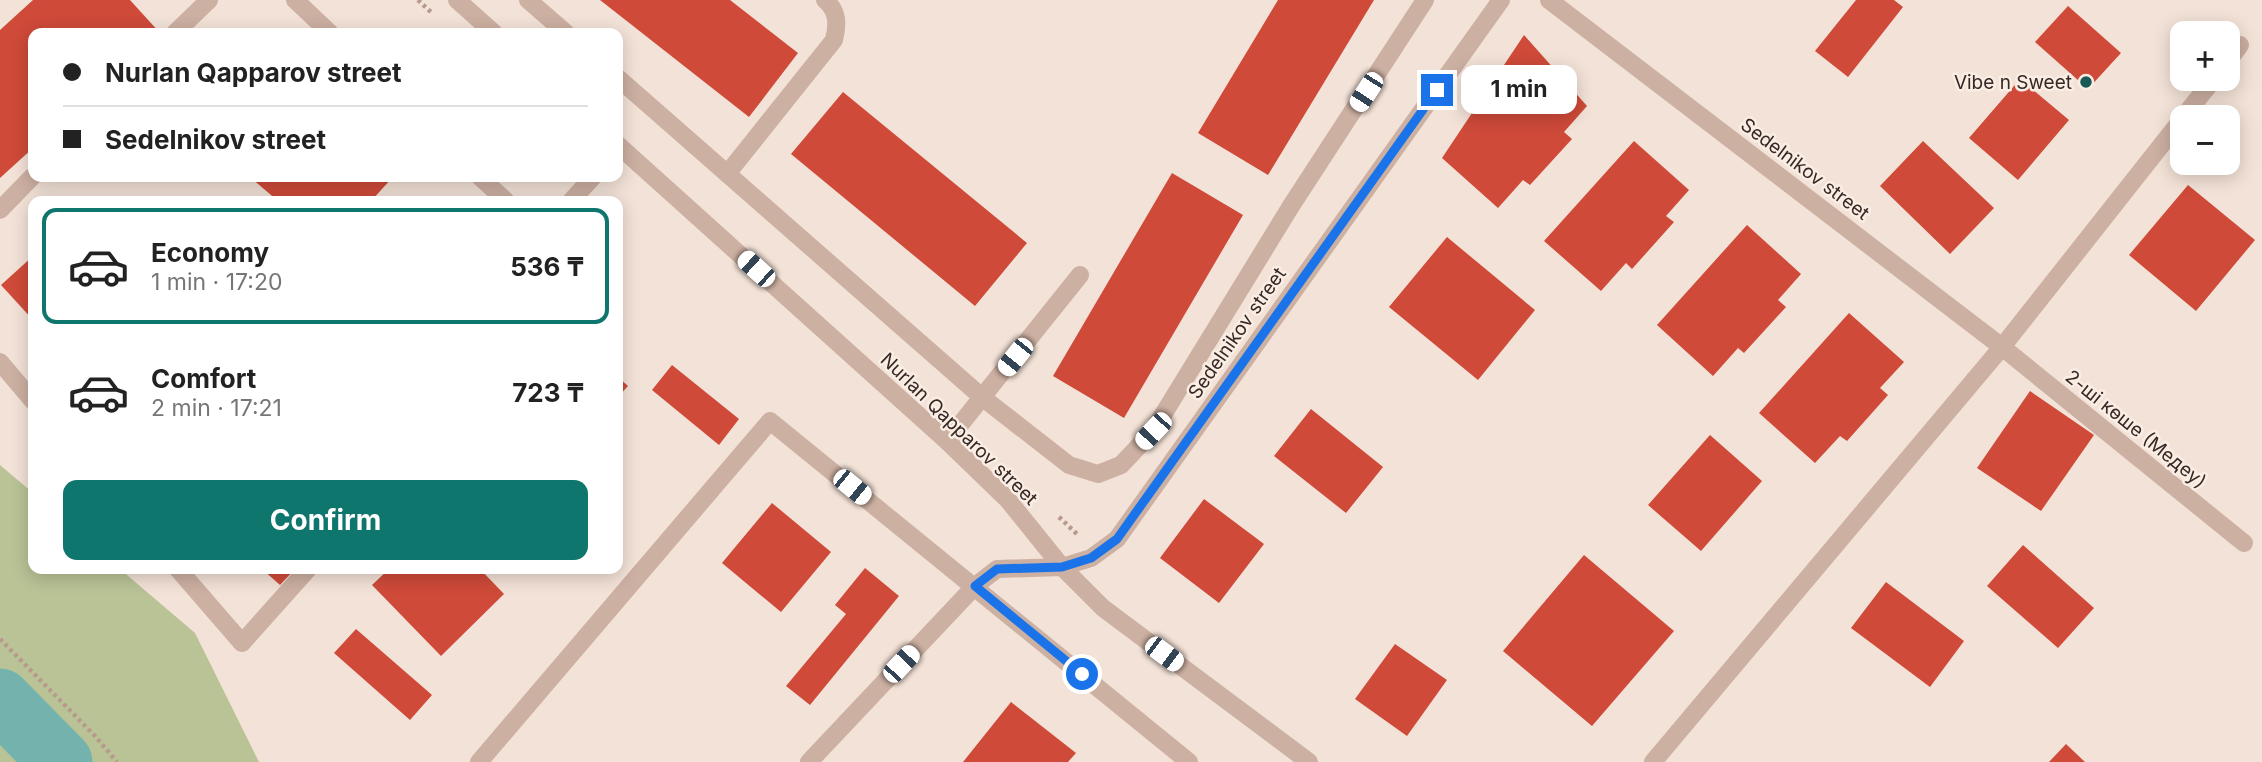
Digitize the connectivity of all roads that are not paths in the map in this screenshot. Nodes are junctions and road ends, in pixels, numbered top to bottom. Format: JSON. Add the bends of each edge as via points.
{"nodes":[{"id":1,"x":209,"y":0,"type":"edge"},
{"id":2,"x":295,"y":0,"type":"edge"},
{"id":3,"x":457,"y":0,"type":"edge"},
{"id":4,"x":528,"y":0,"type":"edge"},
{"id":5,"x":825,"y":0,"type":"edge"},
{"id":6,"x":1425,"y":0,"type":"edge"},
{"id":7,"x":1500,"y":0,"type":"edge"},
{"id":8,"x":1549,"y":0,"type":"edge"},
{"id":9,"x":180,"y":28,"type":"edge"},
{"id":10,"x":325,"y":28,"type":"edge"},
{"id":11,"x":488,"y":28,"type":"edge"},
{"id":12,"x":560,"y":28,"type":"edge"},
{"id":13,"x":623,"y":82,"type":"edge"},
{"id":14,"x":2204,"y":91,"type":"edge"},
{"id":15,"x":2193,"y":105,"type":"edge"},
{"id":16,"x":2170,"y":134,"type":"edge"},
{"id":17,"x":623,"y":151,"type":"edge"},
{"id":18,"x":727,"y":174,"type":"junction"},
{"id":19,"x":28,"y":181,"type":"edge"},
{"id":20,"x":485,"y":182,"type":"edge"},
{"id":21,"x":588,"y":182,"type":"edge"},
{"id":22,"x":501,"y":196,"type":"edge"},
{"id":23,"x":575,"y":196,"type":"edge"},
{"id":24,"x":0,"y":210,"type":"edge"},
{"id":25,"x":1080,"y":275,"type":"dead end"},
{"id":26,"x":2002,"y":347,"type":"junction"},
{"id":27,"x":0,"y":362,"type":"edge"},
{"id":28,"x":28,"y":395,"type":"edge"},
{"id":29,"x":983,"y":398,"type":"junction"},
{"id":30,"x":947,"y":441,"type":"junction"},
{"id":31,"x":2244,"y":543,"type":"dead end"},
{"id":32,"x":1062,"y":567,"type":"junction"},
{"id":33,"x":182,"y":574,"type":"edge"},
{"id":34,"x":304,"y":574,"type":"edge"},
{"id":35,"x":975,"y":586,"type":"junction"},
{"id":36,"x":479,"y":762,"type":"edge"},
{"id":37,"x":809,"y":762,"type":"edge"},
{"id":38,"x":1189,"y":762,"type":"edge"},
{"id":39,"x":1309,"y":762,"type":"edge"},
{"id":40,"x":1653,"y":762,"type":"edge"}],
"edges":[{"from":1,"to":9,"type":"street"},
{"from":2,"to":10,"type":"street"},
{"from":3,"to":11,"type":"street"},
{"from":4,"to":12,"type":"street"},
{"from":5,"to":18,"type":"street","via":[[836,15],[834,40]]},
{"from":6,"to":29,"type":"street","via":[[1153,431],[1121,465],[1098,474],[1069,465]]},
{"from":7,"to":32,"type":"street","name":"Sedelnikov street","via":[[1117,539],[1091,558]]},
{"from":8,"to":26,"type":"street","name":"Sedelnikov street"},
{"from":13,"to":18,"type":"street"},
{"from":14,"to":15,"type":"street"},
{"from":16,"to":26,"type":"street"},
{"from":17,"to":30,"type":"street","name":"Nurlan Qapparov street"},
{"from":18,"to":29,"type":"street"},
{"from":19,"to":24,"type":"street"},
{"from":20,"to":22,"type":"street"},
{"from":21,"to":23,"type":"street"},
{"from":25,"to":29,"type":"street"},
{"from":26,"to":31,"type":"street","name":"2-ші көше (Медеу)"},
{"from":26,"to":40,"type":"street"},
{"from":27,"to":28,"type":"street"},
{"from":29,"to":30,"type":"street"},
{"from":30,"to":32,"type":"street","name":"Nurlan Qapparov street","via":[[1008,500]]},
{"from":32,"to":35,"type":"street","name":"Sedelnikov street","via":[[997,569]]},
{"from":32,"to":39,"type":"street","name":"Nurlan Qapparov street","via":[[1103,608]]},
{"from":33,"to":34,"type":"street","via":[[242,643]]},
{"from":35,"to":36,"type":"street","via":[[770,421]]},
{"from":35,"to":37,"type":"street","name":"Sedelnikov street"},
{"from":35,"to":38,"type":"street"}]}
